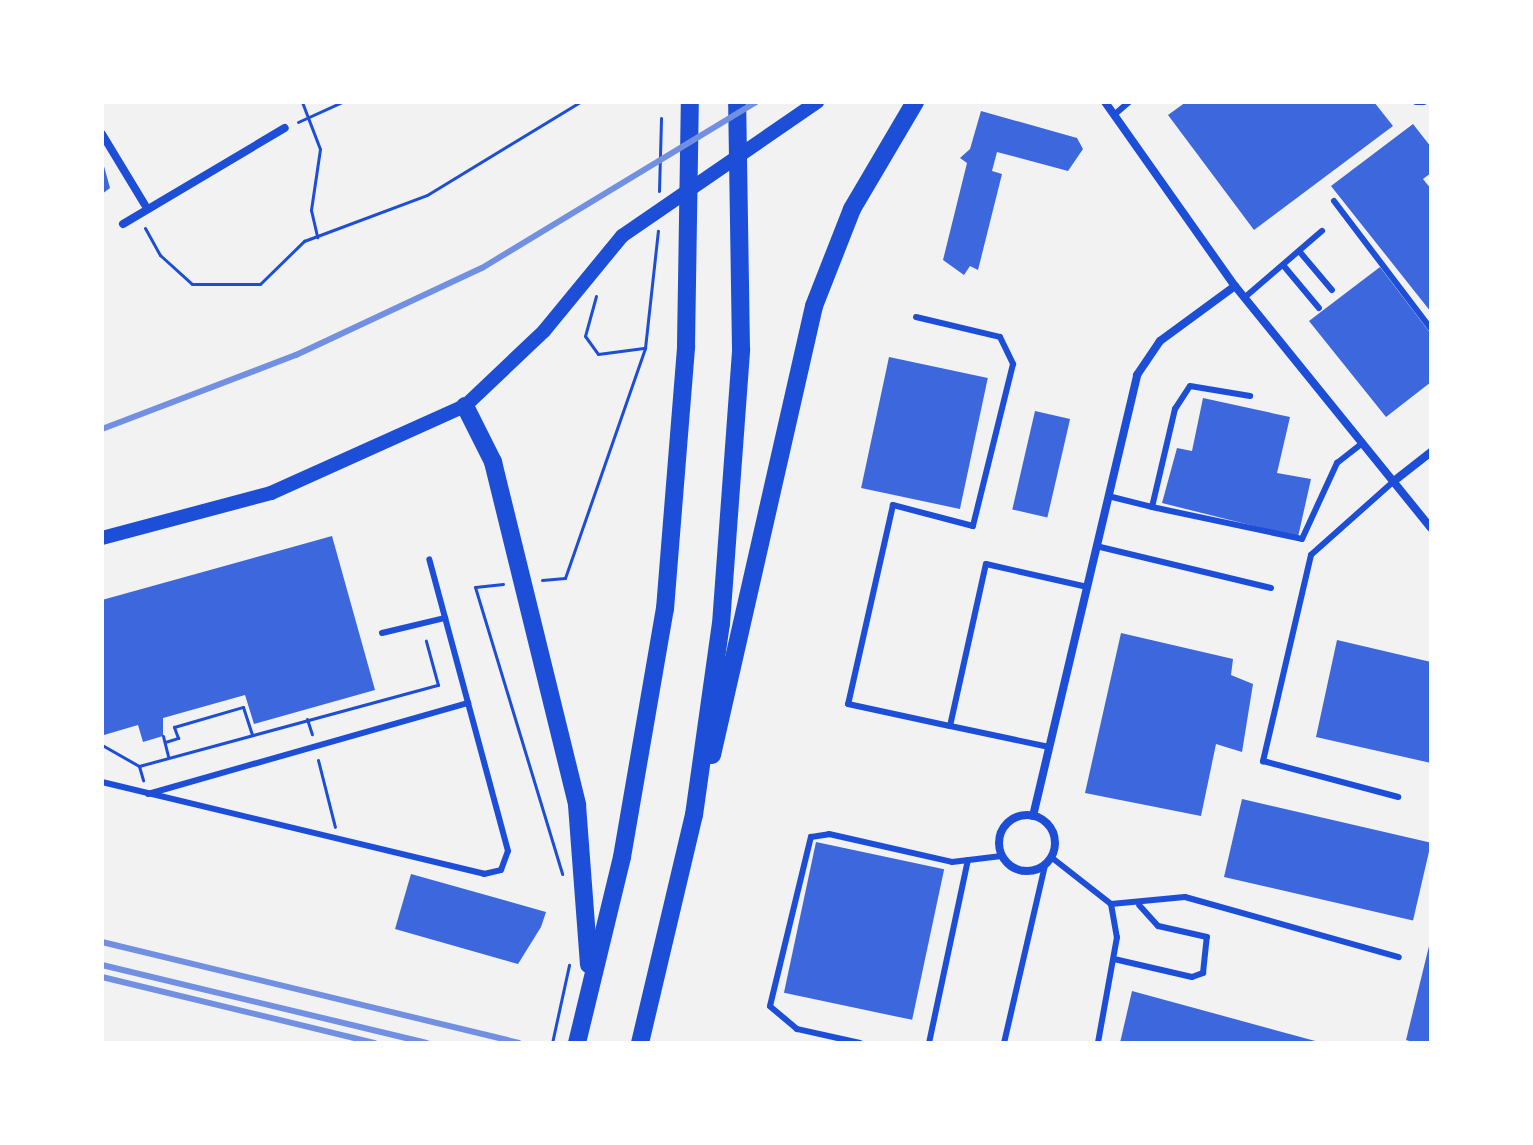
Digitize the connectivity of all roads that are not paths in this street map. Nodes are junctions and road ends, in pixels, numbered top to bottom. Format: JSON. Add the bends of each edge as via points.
{"nodes":[{"id":1,"x":690,"y":102,"type":"edge"},
{"id":2,"x":737,"y":102,"type":"edge"},
{"id":3,"x":817,"y":102,"type":"edge"},
{"id":4,"x":915,"y":102,"type":"edge"},
{"id":5,"x":1105,"y":102,"type":"edge"},
{"id":6,"x":1129,"y":102,"type":"edge"},
{"id":7,"x":1416,"y":102,"type":"edge"},
{"id":8,"x":1424,"y":102,"type":"edge"},
{"id":9,"x":1114,"y":115,"type":"junction"},
{"id":10,"x":285,"y":128,"type":"road end"},
{"id":11,"x":102,"y":134,"type":"edge"},
{"id":12,"x":1334,"y":201,"type":"dead end"},
{"id":13,"x":145,"y":205,"type":"junction"},
{"id":14,"x":123,"y":224,"type":"dead end"},
{"id":15,"x":1322,"y":231,"type":"dead end"},
{"id":16,"x":1299,"y":251,"type":"junction"},
{"id":17,"x":1283,"y":265,"type":"junction"},
{"id":18,"x":1235,"y":286,"type":"junction"},
{"id":19,"x":1332,"y":290,"type":"dead end"},
{"id":20,"x":1244,"y":298,"type":"junction"},
{"id":21,"x":1319,"y":308,"type":"dead end"},
{"id":22,"x":916,"y":317,"type":"dead end"},
{"id":23,"x":1431,"y":329,"type":"edge"},
{"id":24,"x":1250,"y":396,"type":"dead end"},
{"id":25,"x":465,"y":406,"type":"junction"},
{"id":26,"x":1363,"y":443,"type":"junction"},
{"id":27,"x":1431,"y":452,"type":"edge"},
{"id":28,"x":1394,"y":481,"type":"junction"},
{"id":29,"x":1108,"y":496,"type":"junction"},
{"id":30,"x":1152,"y":507,"type":"junction"},
{"id":31,"x":1431,"y":528,"type":"edge"},
{"id":32,"x":102,"y":538,"type":"edge"},
{"id":33,"x":1096,"y":546,"type":"junction"},
{"id":34,"x":429,"y":559,"type":"dead end"},
{"id":35,"x":1087,"y":587,"type":"junction"},
{"id":36,"x":1271,"y":588,"type":"dead end"},
{"id":37,"x":445,"y":618,"type":"junction"},
{"id":38,"x":382,"y":633,"type":"dead end"},
{"id":39,"x":468,"y":703,"type":"junction"},
{"id":40,"x":950,"y":726,"type":"junction"},
{"id":41,"x":1049,"y":747,"type":"junction"},
{"id":42,"x":102,"y":782,"type":"edge"},
{"id":43,"x":147,"y":794,"type":"junction"},
{"id":44,"x":1398,"y":797,"type":"dead end"},
{"id":45,"x":694,"y":815,"type":"junction"},
{"id":46,"x":1033,"y":816,"type":"junction"},
{"id":47,"x":1002,"y":856,"type":"junction"},
{"id":48,"x":968,"y":860,"type":"junction"},
{"id":49,"x":1048,"y":861,"type":"junction"},
{"id":50,"x":1111,"y":904,"type":"junction"},
{"id":51,"x":1139,"y":905,"type":"junction"},
{"id":52,"x":1399,"y":957,"type":"dead end"},
{"id":53,"x":1114,"y":959,"type":"junction"},
{"id":54,"x":589,"y":992,"type":"junction"},
{"id":55,"x":577,"y":1043,"type":"edge"},
{"id":56,"x":640,"y":1043,"type":"edge"},
{"id":57,"x":860,"y":1043,"type":"edge"},
{"id":58,"x":929,"y":1043,"type":"edge"},
{"id":59,"x":1004,"y":1043,"type":"edge"},
{"id":60,"x":1098,"y":1043,"type":"edge"}],
"edges":[{"from":1,"to":54,"type":"highway","via":[[691,234],[665,609],[622,857]]},
{"from":2,"to":45,"type":"highway","via":[[738,437]]},
{"from":3,"to":25,"type":"street","via":[[622,236],[544,331]]},
{"from":4,"to":45,"type":"highway","via":[[852,209],[814,306],[745,630]]},
{"from":5,"to":9,"type":"street"},
{"from":6,"to":9,"type":"lane"},
{"from":7,"to":8,"type":"lane"},
{"from":9,"to":18,"type":"street"},
{"from":10,"to":13,"type":"street"},
{"from":11,"to":13,"type":"street"},
{"from":12,"to":23,"type":"lane"},
{"from":13,"to":14,"type":"street"},
{"from":15,"to":16,"type":"lane"},
{"from":16,"to":17,"type":"lane"},
{"from":16,"to":19,"type":"lane"},
{"from":17,"to":20,"type":"lane"},
{"from":17,"to":21,"type":"lane"},
{"from":18,"to":20,"type":"street"},
{"from":18,"to":29,"type":"street","via":[[1146,356]]},
{"from":20,"to":26,"type":"street"},
{"from":22,"to":40,"type":"lane","via":[[1000,337],[1013,364],[973,526],[893,505],[848,704]]},
{"from":24,"to":30,"type":"lane","via":[[1198,384],[1184,391]]},
{"from":25,"to":32,"type":"street","via":[[271,493]]},
{"from":25,"to":54,"type":"highway","via":[[493,462],[577,805]]},
{"from":26,"to":28,"type":"street"},
{"from":26,"to":30,"type":"lane","via":[[1337,463],[1302,539]]},
{"from":27,"to":28,"type":"street"},
{"from":28,"to":31,"type":"street"},
{"from":28,"to":44,"type":"lane","via":[[1311,555],[1263,761]]},
{"from":29,"to":30,"type":"lane"},
{"from":29,"to":33,"type":"street"},
{"from":33,"to":35,"type":"street"},
{"from":33,"to":36,"type":"lane"},
{"from":34,"to":37,"type":"lane"},
{"from":35,"to":40,"type":"lane","via":[[986,564]]},
{"from":35,"to":41,"type":"street"},
{"from":37,"to":38,"type":"lane"},
{"from":37,"to":39,"type":"lane"},
{"from":39,"to":43,"type":"lane"},
{"from":39,"to":43,"type":"lane","via":[[508,851],[501,870],[484,874]]},
{"from":40,"to":41,"type":"lane"},
{"from":41,"to":46,"type":"street"},
{"from":42,"to":43,"type":"lane"},
{"from":45,"to":56,"type":"highway"},
{"from":46,"to":47,"type":"street","via":[[1006,824]]},
{"from":46,"to":49,"type":"street","via":[[1051,828]]},
{"from":47,"to":48,"type":"lane"},
{"from":47,"to":49,"type":"street","via":[[1025,871]]},
{"from":48,"to":57,"type":"lane","via":[[829,834],[811,837],[770,1006],[797,1029]]},
{"from":48,"to":58,"type":"lane"},
{"from":49,"to":50,"type":"lane"},
{"from":49,"to":59,"type":"lane"},
{"from":50,"to":51,"type":"lane"},
{"from":50,"to":53,"type":"lane"},
{"from":51,"to":52,"type":"lane","via":[[1185,897]]},
{"from":51,"to":53,"type":"lane","via":[[1158,926],[1207,937],[1203,973],[1192,977]]},
{"from":53,"to":60,"type":"lane"},
{"from":54,"to":55,"type":"highway"}]}
